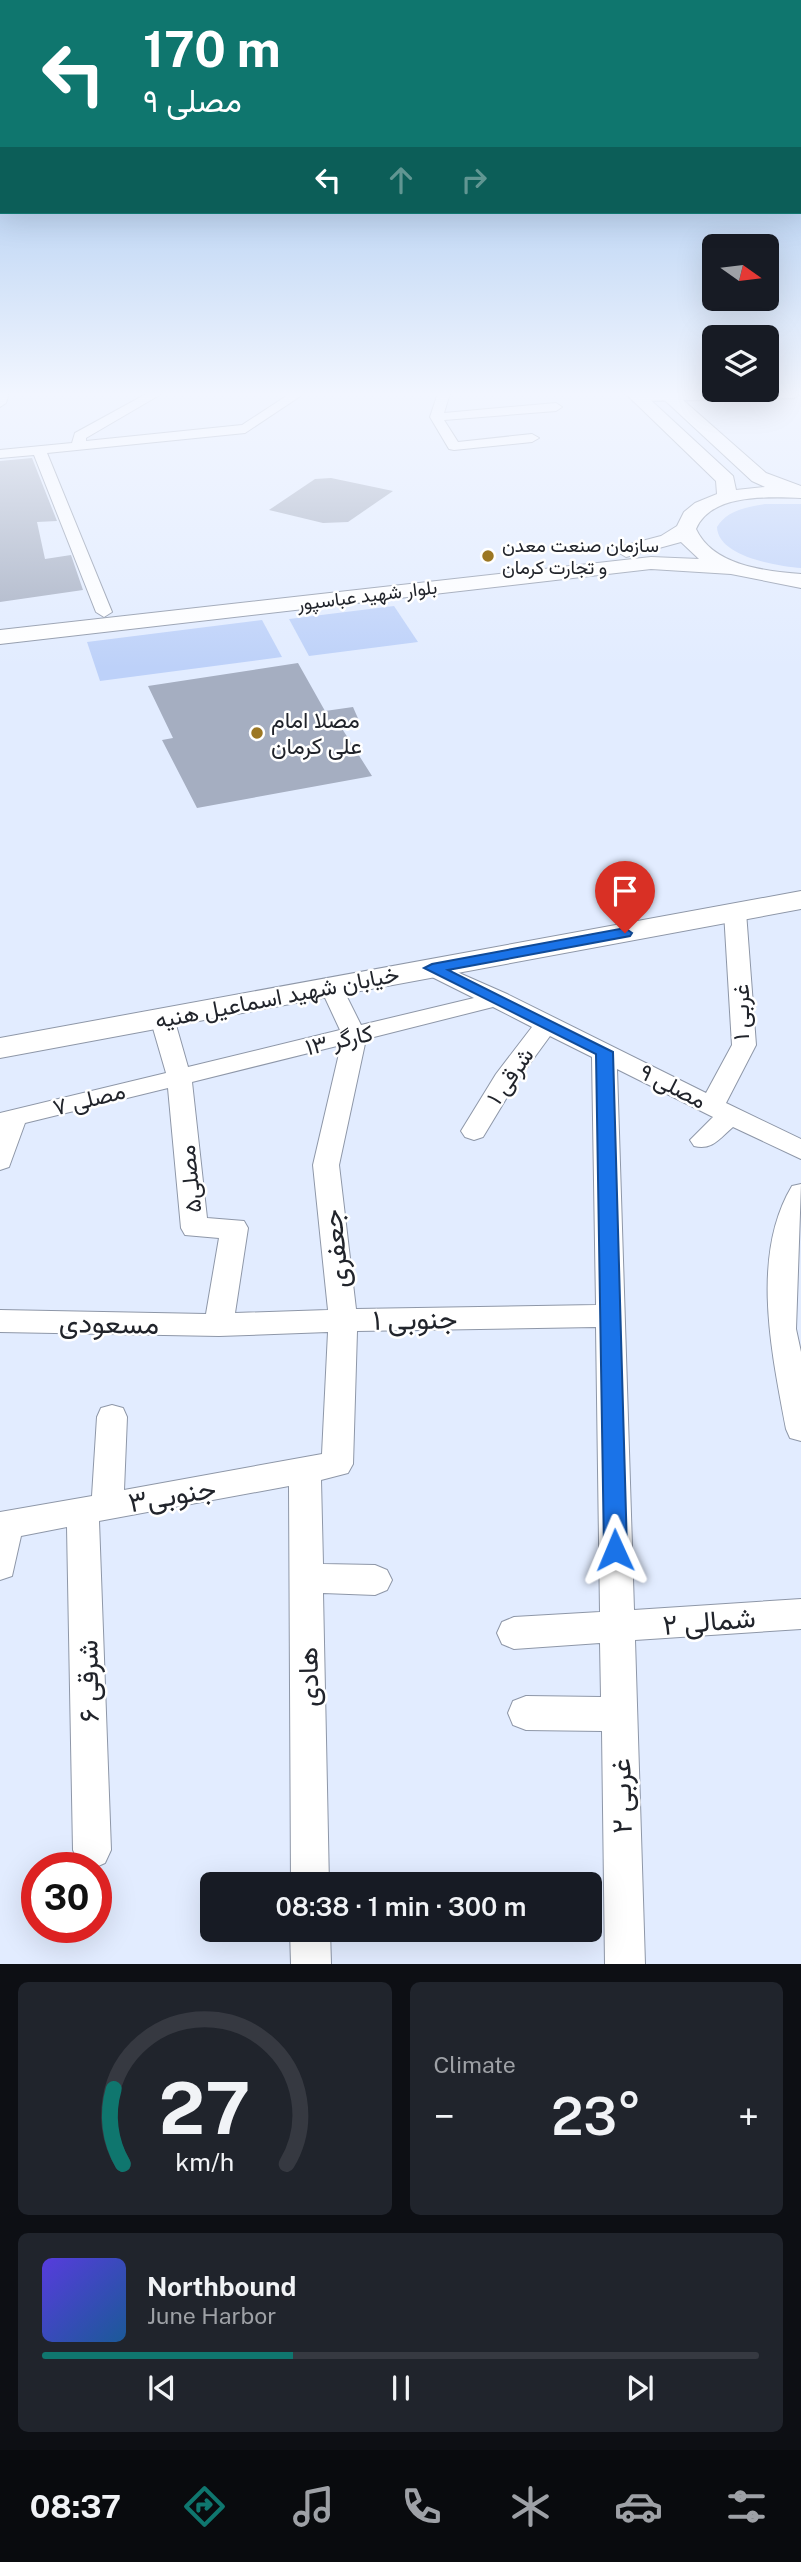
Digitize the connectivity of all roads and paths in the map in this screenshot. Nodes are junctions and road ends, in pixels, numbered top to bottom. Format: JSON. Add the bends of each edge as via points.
{"nodes":[{"id":1,"x":53,"y":485,"type":"edge"},
{"id":2,"x":726,"y":485,"type":"edge"},
{"id":3,"x":778,"y":485,"type":"edge"},
{"id":4,"x":797,"y":492,"type":"edge"},
{"id":5,"x":727,"y":498,"type":"junction"},
{"id":6,"x":686,"y":529,"type":"junction"},
{"id":7,"x":734,"y":568,"type":"junction"},
{"id":8,"x":801,"y":581,"type":"edge"},
{"id":9,"x":104,"y":612,"type":"junction"},
{"id":10,"x":16,"y":627,"type":"edge"},
{"id":11,"x":0,"y":638,"type":"edge"},
{"id":12,"x":801,"y":900,"type":"edge"},
{"id":13,"x":735,"y":912,"type":"junction"},
{"id":14,"x":432,"y":968,"type":"junction"},
{"id":15,"x":331,"y":987,"type":"junction"},
{"id":16,"x":499,"y":999,"type":"junction"},
{"id":17,"x":162,"y":1018,"type":"junction"},
{"id":18,"x":547,"y":1023,"type":"junction"},
{"id":19,"x":355,"y":1037,"type":"junction"},
{"id":20,"x":0,"y":1048,"type":"edge"},
{"id":21,"x":604,"y":1052,"type":"junction"},
{"id":22,"x":179,"y":1077,"type":"junction"},
{"id":23,"x":721,"y":1110,"type":"junction"},
{"id":24,"x":7,"y":1119,"type":"edge"},
{"id":25,"x":474,"y":1131,"type":"dead end"},
{"id":26,"x":703,"y":1140,"type":"dead end"},
{"id":27,"x":801,"y":1150,"type":"edge"},
{"id":28,"x":0,"y":1161,"type":"edge"},
{"id":29,"x":801,"y":1193,"type":"edge"},
{"id":30,"x":610,"y":1316,"type":"junction"},
{"id":31,"x":343,"y":1320,"type":"junction"},
{"id":32,"x":0,"y":1321,"type":"edge"},
{"id":33,"x":219,"y":1325,"type":"junction"},
{"id":34,"x":112,"y":1417,"type":"dead end"},
{"id":35,"x":801,"y":1429,"type":"edge"},
{"id":36,"x":321,"y":1467,"type":"junction"},
{"id":37,"x":95,"y":1509,"type":"junction"},
{"id":38,"x":4,"y":1526,"type":"edge"},
{"id":39,"x":0,"y":1566,"type":"edge"},
{"id":40,"x":307,"y":1578,"type":"junction"},
{"id":41,"x":375,"y":1580,"type":"dead end"},
{"id":42,"x":801,"y":1614,"type":"edge"},
{"id":43,"x":617,"y":1629,"type":"junction"},
{"id":44,"x":514,"y":1633,"type":"dead end"},
{"id":45,"x":526,"y":1713,"type":"dead end"},
{"id":46,"x":620,"y":1714,"type":"junction"},
{"id":47,"x":92,"y":1850,"type":"dead end"},
{"id":48,"x":310,"y":1872,"type":"edge"},
{"id":49,"x":310,"y":1942,"type":"edge"},
{"id":50,"x":311,"y":1964,"type":"edge"},
{"id":51,"x":625,"y":1964,"type":"edge"}],
"edges":[{"from":1,"to":9,"type":"street"},
{"from":2,"to":5,"type":"main road"},
{"from":3,"to":4,"type":"main road"},
{"from":4,"to":5,"type":"main road","name":"بلوار شهید عباسپور"},
{"from":5,"to":6,"type":"main road","name":"بلوار شهید عباسپور","via":[[694,513]]},
{"from":6,"to":7,"type":"main road","via":[[702,553]]},
{"from":6,"to":9,"type":"main road","name":"بلوار شهید عباسپور","via":[[668,541],[641,549]]},
{"from":7,"to":8,"type":"main road"},
{"from":7,"to":10,"type":"main road","name":"بلوار شهید عباسپور","via":[[651,563]]},
{"from":9,"to":10,"type":"main road","name":"بلوار شهید عباسپور"},
{"from":10,"to":11,"type":"main road","name":"بلوار شهید عباسپور"},
{"from":12,"to":13,"type":"main road","name":"خیابان شهید اسماعیل هنیه"},
{"from":13,"to":14,"type":"main road","name":"خیابان شهید اسماعیل هنیه"},
{"from":13,"to":23,"type":"street","name":"۱ غربی","via":[[744,1045]]},
{"from":14,"to":15,"type":"main road","name":"خیابان شهید اسماعیل هنیه"},
{"from":14,"to":16,"type":"street","name":"مصلی ۹"},
{"from":15,"to":17,"type":"main road","name":"خیابان شهید اسماعیل هنیه"},
{"from":15,"to":19,"type":"street"},
{"from":16,"to":18,"type":"street","name":"مصلی ۹"},
{"from":16,"to":19,"type":"street","name":"کارگر ۱۳"},
{"from":17,"to":20,"type":"main road","name":"خیابان شهید اسماعیل هنیه"},
{"from":17,"to":22,"type":"street"},
{"from":18,"to":21,"type":"street","name":"مصلی ۹"},
{"from":18,"to":25,"type":"street","name":"۱ شرقی"},
{"from":19,"to":22,"type":"street","name":"کارگر ۱۳"},
{"from":19,"to":31,"type":"street","name":"جعفری","via":[[326,1165]]},
{"from":21,"to":23,"type":"street","name":"مصلی ۹"},
{"from":21,"to":30,"type":"street","name":"۲ غربی"},
{"from":22,"to":24,"type":"street","name":"مصلی ۷"},
{"from":22,"to":33,"type":"street","name":"مصلی۵","via":[[195,1228],[234,1228]]},
{"from":23,"to":26,"type":"street","name":"۱ غربی"},
{"from":23,"to":27,"type":"street","name":"مصلی ۹"},
{"from":24,"to":28,"type":"street"},
{"from":29,"to":35,"type":"street","via":[[786,1236],[782,1329]]},
{"from":30,"to":31,"type":"street","name":"۱ جنوبی"},
{"from":30,"to":43,"type":"street","name":"۲ غربی"},
{"from":31,"to":33,"type":"street","name":"۱ جنوبی"},
{"from":31,"to":36,"type":"street","name":"جعفری"},
{"from":32,"to":33,"type":"street","name":"مسعودی"},
{"from":34,"to":37,"type":"street","name":"۶ شرقی"},
{"from":36,"to":37,"type":"street","name":"جنوبی۳"},
{"from":36,"to":40,"type":"street","name":"هادی"},
{"from":37,"to":38,"type":"street","name":"جنوبی۳"},
{"from":37,"to":47,"type":"street","name":"۶ شرقی"},
{"from":38,"to":39,"type":"street"},
{"from":40,"to":41,"type":"street"},
{"from":40,"to":48,"type":"street","name":"هادی"},
{"from":42,"to":43,"type":"street","name":"۲ شمالی"},
{"from":43,"to":44,"type":"street"},
{"from":43,"to":46,"type":"street","name":"۲ غربی"},
{"from":45,"to":46,"type":"street"},
{"from":46,"to":51,"type":"street","name":"۲ غربی"},
{"from":49,"to":50,"type":"street"}]}
